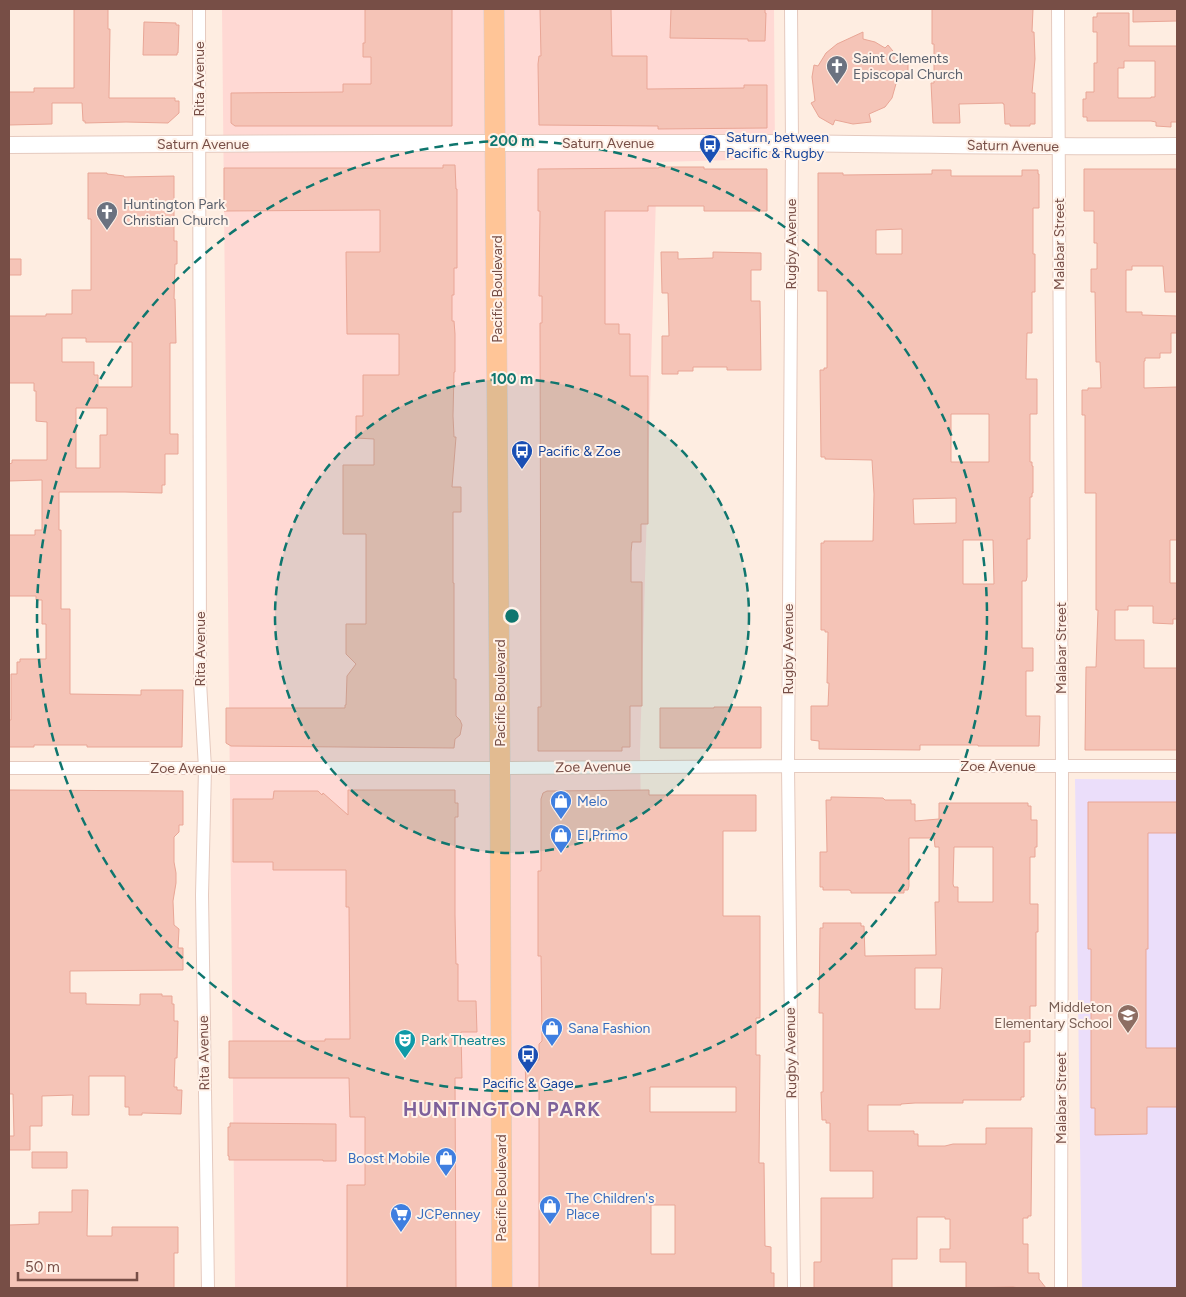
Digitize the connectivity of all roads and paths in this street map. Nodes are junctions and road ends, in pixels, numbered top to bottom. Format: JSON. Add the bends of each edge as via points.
{"nodes":[{"id":1,"x":199,"y":9,"type":"edge"},
{"id":2,"x":494,"y":9,"type":"edge"},
{"id":3,"x":790,"y":9,"type":"edge"},
{"id":4,"x":1058,"y":9,"type":"edge"},
{"id":5,"x":496,"y":142,"type":"junction"},
{"id":6,"x":200,"y":143,"type":"junction"},
{"id":7,"x":792,"y":143,"type":"junction"},
{"id":8,"x":9,"y":145,"type":"edge"},
{"id":9,"x":1177,"y":146,"type":"edge"},
{"id":10,"x":1058,"y":147,"type":"junction"},
{"id":11,"x":788,"y":766,"type":"junction"},
{"id":12,"x":1062,"y":766,"type":"junction"},
{"id":13,"x":1177,"y":766,"type":"edge"},
{"id":14,"x":9,"y":768,"type":"edge"},
{"id":15,"x":205,"y":768,"type":"junction"},
{"id":16,"x":500,"y":768,"type":"junction"},
{"id":17,"x":208,"y":1288,"type":"edge"},
{"id":18,"x":502,"y":1288,"type":"edge"},
{"id":19,"x":794,"y":1288,"type":"edge"},
{"id":20,"x":1061,"y":1288,"type":"edge"}],
"edges":[{"from":1,"to":6,"type":"street","name":"Rita Avenue"},
{"from":2,"to":5,"type":"main road","name":"Pacific Boulevard"},
{"from":3,"to":7,"type":"street","name":"Rugby Avenue"},
{"from":4,"to":10,"type":"street","name":"Malabar Street"},
{"from":5,"to":6,"type":"street","name":"Saturn Avenue"},
{"from":5,"to":7,"type":"street","name":"Saturn Avenue"},
{"from":5,"to":16,"type":"main road","name":"Pacific Boulevard"},
{"from":6,"to":8,"type":"street","name":"Saturn Avenue"},
{"from":6,"to":15,"type":"street","name":"Rita Avenue","via":[[200,682]]},
{"from":7,"to":10,"type":"street","name":"Saturn Avenue"},
{"from":7,"to":11,"type":"street","name":"Rugby Avenue"},
{"from":9,"to":10,"type":"street","name":"Saturn Avenue"},
{"from":10,"to":12,"type":"street","name":"Malabar Street"},
{"from":11,"to":12,"type":"street","name":"Zoe Avenue"},
{"from":11,"to":16,"type":"street","name":"Zoe Avenue"},
{"from":11,"to":19,"type":"street","name":"Rugby Avenue"},
{"from":12,"to":13,"type":"street","name":"Zoe Avenue"},
{"from":12,"to":20,"type":"street","name":"Malabar Street"},
{"from":14,"to":15,"type":"street","name":"Zoe Avenue"},
{"from":15,"to":16,"type":"street","name":"Zoe Avenue"},
{"from":15,"to":17,"type":"street","name":"Rita Avenue","via":[[202,894]]},
{"from":16,"to":18,"type":"main road","name":"Pacific Boulevard"}]}
